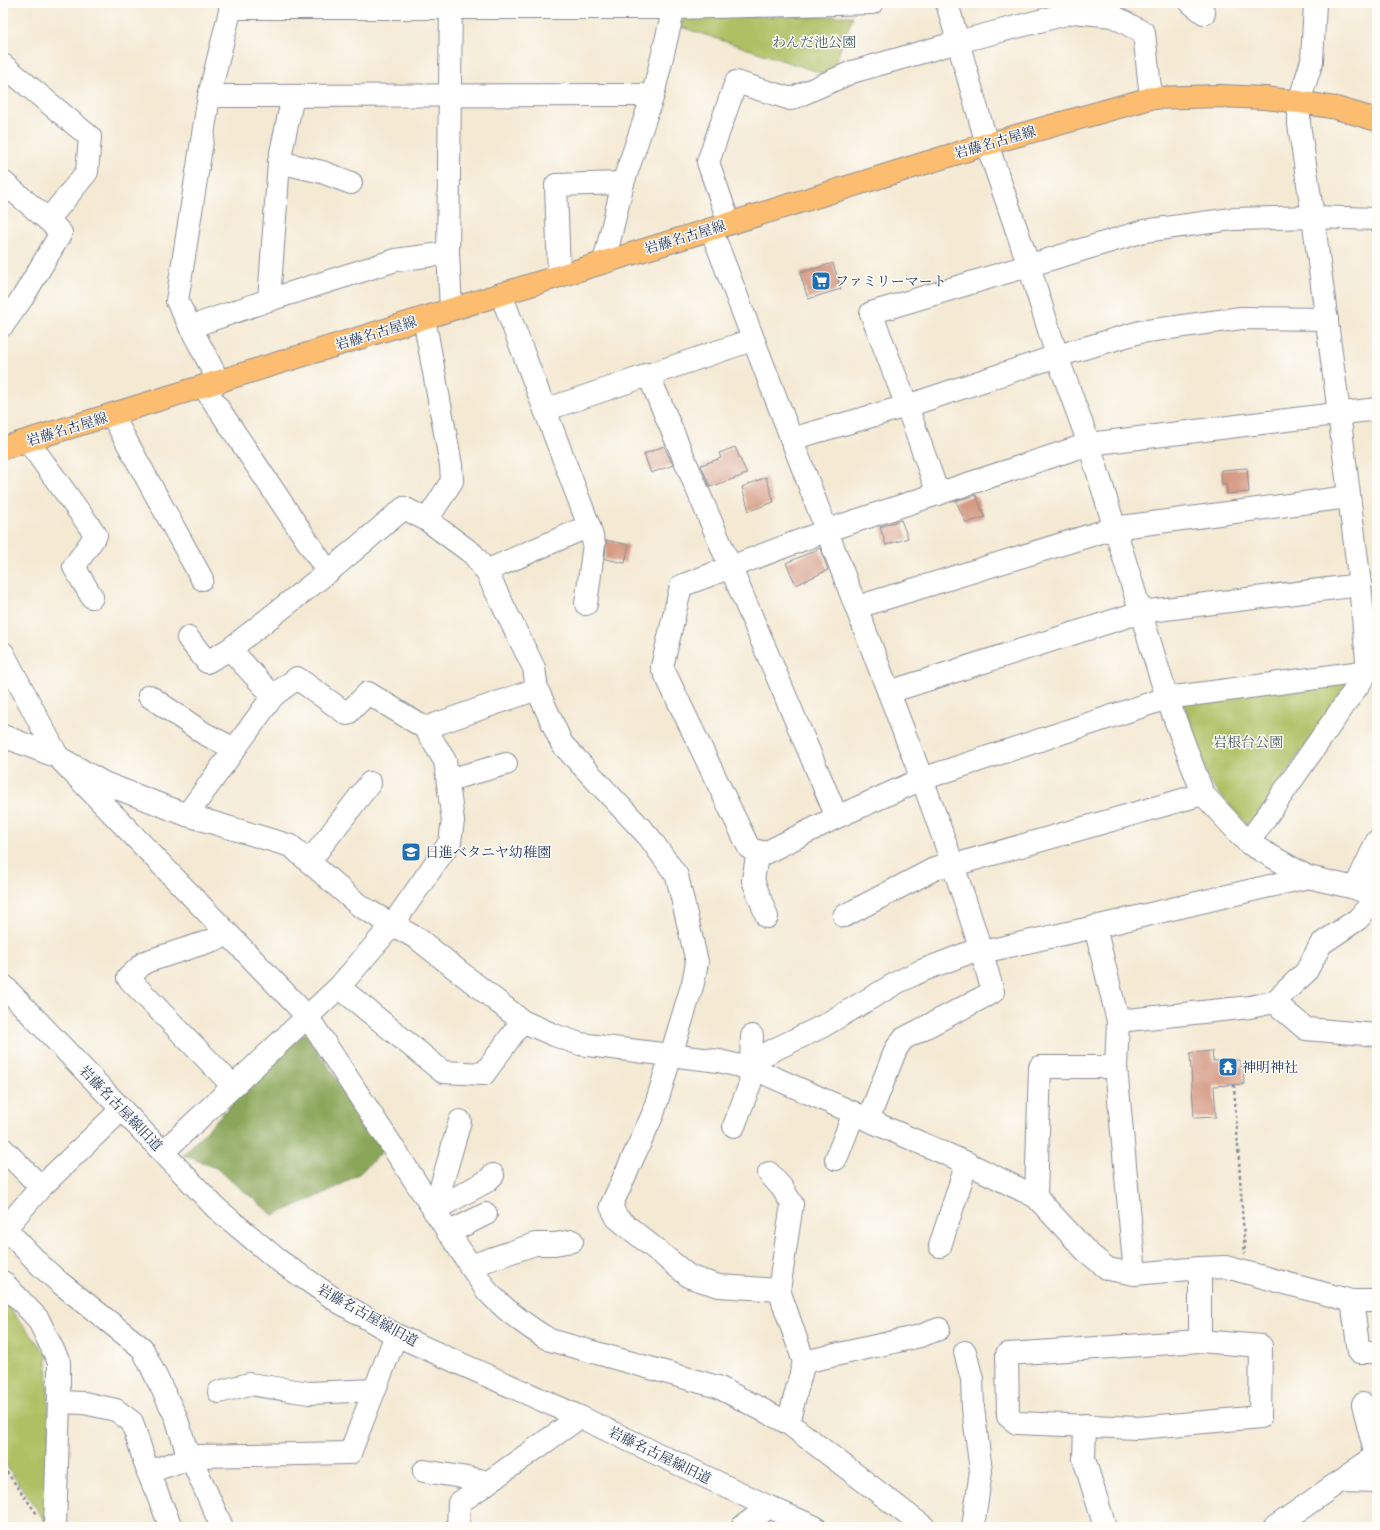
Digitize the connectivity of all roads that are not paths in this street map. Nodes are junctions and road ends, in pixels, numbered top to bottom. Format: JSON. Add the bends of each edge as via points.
{"nodes":[{"id":1,"x":872,"y":3,"type":"edge"},
{"id":2,"x":947,"y":3,"type":"edge"},
{"id":3,"x":1191,"y":3,"type":"edge"},
{"id":4,"x":1204,"y":3,"type":"edge"},
{"id":5,"x":1315,"y":3,"type":"edge"},
{"id":6,"x":675,"y":5,"type":"edge"},
{"id":7,"x":231,"y":6,"type":"edge"},
{"id":8,"x":451,"y":6,"type":"edge"},
{"id":9,"x":958,"y":42,"type":"junction"},
{"id":10,"x":3,"y":65,"type":"edge"},
{"id":11,"x":450,"y":95,"type":"junction"},
{"id":12,"x":653,"y":95,"type":"junction"},
{"id":13,"x":209,"y":96,"type":"junction"},
{"id":14,"x":293,"y":96,"type":"junction"},
{"id":15,"x":1151,"y":98,"type":"junction"},
{"id":16,"x":1299,"y":102,"type":"junction"},
{"id":17,"x":1377,"y":120,"type":"edge"},
{"id":18,"x":987,"y":144,"type":"junction"},
{"id":19,"x":279,"y":162,"type":"junction"},
{"id":20,"x":3,"y":182,"type":"edge"},
{"id":21,"x":351,"y":183,"type":"dead end"},
{"id":22,"x":624,"y":183,"type":"junction"},
{"id":23,"x":1313,"y":217,"type":"junction"},
{"id":24,"x":1377,"y":219,"type":"edge"},
{"id":25,"x":48,"y":220,"type":"junction"},
{"id":26,"x":720,"y":226,"type":"junction"},
{"id":27,"x":448,"y":253,"type":"junction"},
{"id":28,"x":604,"y":262,"type":"junction"},
{"id":29,"x":1029,"y":266,"type":"junction"},
{"id":30,"x":559,"y":276,"type":"junction"},
{"id":31,"x":501,"y":294,"type":"junction"},
{"id":32,"x":269,"y":300,"type":"junction"},
{"id":33,"x":451,"y":309,"type":"junction"},
{"id":34,"x":424,"y":318,"type":"junction"},
{"id":35,"x":1327,"y":319,"type":"junction"},
{"id":36,"x":3,"y":325,"type":"edge"},
{"id":37,"x":190,"y":327,"type":"junction"},
{"id":38,"x":752,"y":340,"type":"junction"},
{"id":39,"x":1057,"y":356,"type":"junction"},
{"id":40,"x":648,"y":374,"type":"junction"},
{"id":41,"x":212,"y":384,"type":"junction"},
{"id":42,"x":907,"y":406,"type":"junction"},
{"id":43,"x":1377,"y":409,"type":"edge"},
{"id":44,"x":545,"y":410,"type":"junction"},
{"id":45,"x":1339,"y":413,"type":"junction"},
{"id":46,"x":112,"y":415,"type":"junction"},
{"id":47,"x":790,"y":439,"type":"junction"},
{"id":48,"x":28,"y":441,"type":"junction"},
{"id":49,"x":1089,"y":444,"type":"junction"},
{"id":50,"x":3,"y":448,"type":"edge"},
{"id":51,"x":938,"y":494,"type":"junction"},
{"id":52,"x":1348,"y":497,"type":"junction"},
{"id":53,"x":427,"y":520,"type":"junction"},
{"id":54,"x":589,"y":526,"type":"junction"},
{"id":55,"x":1114,"y":528,"type":"junction"},
{"id":56,"x":828,"y":530,"type":"junction"},
{"id":57,"x":731,"y":568,"type":"junction"},
{"id":58,"x":486,"y":570,"type":"junction"},
{"id":59,"x":328,"y":572,"type":"junction"},
{"id":60,"x":202,"y":579,"type":"dead end"},
{"id":61,"x":1360,"y":585,"type":"junction"},
{"id":62,"x":92,"y":597,"type":"dead end"},
{"id":63,"x":586,"y":604,"type":"dead end"},
{"id":64,"x":857,"y":607,"type":"junction"},
{"id":65,"x":1141,"y":612,"type":"junction"},
{"id":66,"x":188,"y":638,"type":"dead end"},
{"id":67,"x":230,"y":649,"type":"junction"},
{"id":68,"x":3,"y":653,"type":"edge"},
{"id":69,"x":1372,"y":670,"type":"edge"},
{"id":70,"x":537,"y":689,"type":"junction"},
{"id":71,"x":889,"y":692,"type":"junction"},
{"id":72,"x":149,"y":696,"type":"dead end"},
{"id":73,"x":273,"y":696,"type":"junction"},
{"id":74,"x":1167,"y":698,"type":"junction"},
{"id":75,"x":425,"y":728,"type":"junction"},
{"id":76,"x":3,"y":736,"type":"edge"},
{"id":77,"x":234,"y":749,"type":"junction"},
{"id":78,"x":58,"y":757,"type":"junction"},
{"id":79,"x":506,"y":764,"type":"dead end"},
{"id":80,"x":922,"y":779,"type":"junction"},
{"id":81,"x":448,"y":780,"type":"junction"},
{"id":82,"x":370,"y":783,"type":"dead end"},
{"id":83,"x":1203,"y":794,"type":"junction"},
{"id":84,"x":187,"y":815,"type":"junction"},
{"id":85,"x":837,"y":817,"type":"junction"},
{"id":86,"x":1377,"y":841,"type":"edge"},
{"id":87,"x":1248,"y":843,"type":"junction"},
{"id":88,"x":758,"y":851,"type":"junction"},
{"id":89,"x":310,"y":862,"type":"junction"},
{"id":90,"x":954,"y":865,"type":"junction"},
{"id":91,"x":1308,"y":877,"type":"junction"},
{"id":92,"x":1355,"y":888,"type":"junction"},
{"id":93,"x":1377,"y":897,"type":"edge"},
{"id":94,"x":844,"y":916,"type":"dead end"},
{"id":95,"x":767,"y":917,"type":"dead end"},
{"id":96,"x":393,"y":924,"type":"junction"},
{"id":97,"x":1095,"y":927,"type":"junction"},
{"id":98,"x":229,"y":935,"type":"junction"},
{"id":99,"x":982,"y":950,"type":"junction"},
{"id":100,"x":3,"y":984,"type":"edge"},
{"id":101,"x":339,"y":987,"type":"junction"},
{"id":102,"x":1274,"y":1002,"type":"junction"},
{"id":103,"x":307,"y":1016,"type":"junction"},
{"id":104,"x":522,"y":1021,"type":"junction"},
{"id":105,"x":1118,"y":1021,"type":"junction"},
{"id":106,"x":1377,"y":1035,"type":"edge"},
{"id":107,"x":752,"y":1036,"type":"dead end"},
{"id":108,"x":671,"y":1054,"type":"junction"},
{"id":109,"x":757,"y":1067,"type":"junction"},
{"id":110,"x":1116,"y":1067,"type":"junction"},
{"id":111,"x":233,"y":1086,"type":"junction"},
{"id":112,"x":122,"y":1109,"type":"junction"},
{"id":113,"x":861,"y":1116,"type":"junction"},
{"id":114,"x":460,"y":1121,"type":"dead end"},
{"id":115,"x":736,"y":1133,"type":"dead end"},
{"id":116,"x":3,"y":1149,"type":"edge"},
{"id":117,"x":163,"y":1152,"type":"junction"},
{"id":118,"x":836,"y":1159,"type":"dead end"},
{"id":119,"x":967,"y":1163,"type":"junction"},
{"id":120,"x":769,"y":1173,"type":"dead end"},
{"id":121,"x":493,"y":1175,"type":"dead end"},
{"id":122,"x":41,"y":1187,"type":"junction"},
{"id":123,"x":1036,"y":1197,"type":"junction"},
{"id":124,"x":435,"y":1208,"type":"junction"},
{"id":125,"x":486,"y":1214,"type":"dead end"},
{"id":126,"x":4,"y":1230,"type":"edge"},
{"id":127,"x":448,"y":1233,"type":"junction"},
{"id":128,"x":572,"y":1241,"type":"dead end"},
{"id":129,"x":940,"y":1246,"type":"dead end"},
{"id":130,"x":470,"y":1266,"type":"junction"},
{"id":131,"x":1200,"y":1268,"type":"junction"},
{"id":132,"x":1135,"y":1274,"type":"junction"},
{"id":133,"x":3,"y":1282,"type":"edge"},
{"id":134,"x":779,"y":1290,"type":"junction"},
{"id":135,"x":1352,"y":1301,"type":"junction"},
{"id":136,"x":1377,"y":1301,"type":"edge"},
{"id":137,"x":939,"y":1329,"type":"dead end"},
{"id":138,"x":396,"y":1335,"type":"junction"},
{"id":139,"x":1200,"y":1341,"type":"junction"},
{"id":140,"x":965,"y":1352,"type":"dead end"},
{"id":141,"x":1377,"y":1352,"type":"edge"},
{"id":142,"x":804,"y":1362,"type":"junction"},
{"id":143,"x":375,"y":1390,"type":"junction"},
{"id":144,"x":219,"y":1392,"type":"dead end"},
{"id":145,"x":59,"y":1402,"type":"junction"},
{"id":146,"x":1363,"y":1404,"type":"dead end"},
{"id":147,"x":580,"y":1417,"type":"junction"},
{"id":148,"x":788,"y":1423,"type":"junction"},
{"id":149,"x":1085,"y":1425,"type":"junction"},
{"id":150,"x":1377,"y":1455,"type":"edge"},
{"id":151,"x":189,"y":1458,"type":"junction"},
{"id":152,"x":424,"y":1471,"type":"dead end"},
{"id":153,"x":148,"y":1472,"type":"junction"},
{"id":154,"x":1340,"y":1481,"type":"junction"},
{"id":155,"x":1377,"y":1482,"type":"edge"},
{"id":156,"x":486,"y":1484,"type":"junction"},
{"id":157,"x":769,"y":1507,"type":"junction"},
{"id":158,"x":46,"y":1521,"type":"edge"},
{"id":159,"x":166,"y":1526,"type":"edge"},
{"id":160,"x":222,"y":1527,"type":"edge"},
{"id":161,"x":458,"y":1527,"type":"edge"},
{"id":162,"x":742,"y":1527,"type":"edge"},
{"id":163,"x":815,"y":1527,"type":"edge"},
{"id":164,"x":924,"y":1527,"type":"edge"},
{"id":165,"x":973,"y":1527,"type":"edge"},
{"id":166,"x":1106,"y":1527,"type":"edge"},
{"id":167,"x":1275,"y":1527,"type":"edge"}],
"edges":[{"from":1,"to":6,"type":"street"},
{"from":2,"to":9,"type":"street"},
{"from":3,"to":4,"type":"street","via":[[1204,13]]},
{"from":5,"to":16,"type":"street","via":[[1312,61]]},
{"from":6,"to":8,"type":"street"},
{"from":6,"to":12,"type":"street"},
{"from":7,"to":8,"type":"street"},
{"from":7,"to":13,"type":"street"},
{"from":8,"to":11,"type":"street"},
{"from":9,"to":15,"type":"street","via":[[1074,12],[1113,16],[1144,33]]},
{"from":9,"to":18,"type":"street"},
{"from":9,"to":26,"type":"street","via":[[852,72],[791,99],[736,82],[708,162]]},
{"from":10,"to":25,"type":"street","via":[[90,137],[87,172]]},
{"from":11,"to":12,"type":"street"},
{"from":11,"to":14,"type":"street"},
{"from":11,"to":27,"type":"street"},
{"from":12,"to":22,"type":"street"},
{"from":13,"to":14,"type":"street"},
{"from":13,"to":37,"type":"street","via":[[177,301]]},
{"from":14,"to":19,"type":"street"},
{"from":15,"to":16,"type":"main road","name":"岩藤名古屋線","via":[[1220,96]]},
{"from":15,"to":18,"type":"main road","name":"岩藤名古屋線"},
{"from":16,"to":17,"type":"main road","name":"岩藤名古屋線","via":[[1336,108]]},
{"from":16,"to":23,"type":"street","via":[[1299,124]]},
{"from":18,"to":26,"type":"main road","name":"岩藤名古屋線"},
{"from":18,"to":29,"type":"street"},
{"from":19,"to":21,"type":"street","via":[[322,172]]},
{"from":19,"to":32,"type":"street"},
{"from":20,"to":25,"type":"street"},
{"from":22,"to":28,"type":"street"},
{"from":22,"to":30,"type":"street","via":[[556,185]]},
{"from":23,"to":24,"type":"street"},
{"from":23,"to":29,"type":"street","via":[[1232,219],[1144,231]]},
{"from":23,"to":35,"type":"street"},
{"from":25,"to":36,"type":"street","via":[[61,233],[27,291]]},
{"from":26,"to":28,"type":"main road","name":"岩藤名古屋線"},
{"from":26,"to":38,"type":"street"},
{"from":27,"to":32,"type":"street","via":[[396,260]]},
{"from":27,"to":33,"type":"street"},
{"from":28,"to":30,"type":"main road","name":"岩藤名古屋線"},
{"from":29,"to":39,"type":"street"},
{"from":29,"to":42,"type":"street","via":[[871,313]]},
{"from":30,"to":31,"type":"main road","name":"岩藤名古屋線"},
{"from":31,"to":33,"type":"main road","name":"岩藤名古屋線"},
{"from":31,"to":44,"type":"street"},
{"from":32,"to":37,"type":"street"},
{"from":33,"to":34,"type":"main road","name":"岩藤名古屋線"},
{"from":34,"to":41,"type":"main road","name":"岩藤名古屋線"},
{"from":34,"to":53,"type":"street","via":[[452,481]]},
{"from":35,"to":39,"type":"street","via":[[1241,318],[1140,332]]},
{"from":35,"to":45,"type":"street"},
{"from":37,"to":41,"type":"street"},
{"from":38,"to":40,"type":"street"},
{"from":38,"to":47,"type":"street"},
{"from":39,"to":42,"type":"street"},
{"from":39,"to":49,"type":"street"},
{"from":40,"to":44,"type":"street"},
{"from":40,"to":57,"type":"street"},
{"from":41,"to":46,"type":"main road","name":"岩藤名古屋線"},
{"from":41,"to":59,"type":"street"},
{"from":42,"to":47,"type":"street"},
{"from":42,"to":51,"type":"street"},
{"from":43,"to":45,"type":"street"},
{"from":44,"to":54,"type":"street"},
{"from":45,"to":49,"type":"street"},
{"from":45,"to":52,"type":"street"},
{"from":46,"to":48,"type":"main road","name":"岩藤名古屋線"},
{"from":46,"to":60,"type":"street"},
{"from":47,"to":56,"type":"street"},
{"from":48,"to":50,"type":"main road","name":"岩藤名古屋線"},
{"from":48,"to":62,"type":"street","via":[[96,535],[74,567]]},
{"from":49,"to":51,"type":"street"},
{"from":49,"to":55,"type":"street"},
{"from":51,"to":56,"type":"street"},
{"from":52,"to":55,"type":"street"},
{"from":52,"to":61,"type":"street"},
{"from":53,"to":58,"type":"street","via":[[473,554]]},
{"from":53,"to":59,"type":"street","via":[[404,508]]},
{"from":54,"to":58,"type":"street"},
{"from":54,"to":63,"type":"street","via":[[594,544]]},
{"from":55,"to":64,"type":"street"},
{"from":55,"to":65,"type":"street"},
{"from":56,"to":57,"type":"street"},
{"from":56,"to":64,"type":"street"},
{"from":57,"to":85,"type":"street"},
{"from":57,"to":88,"type":"street","via":[[681,586],[662,667],[749,848]]},
{"from":58,"to":70,"type":"street","via":[[534,668]]},
{"from":59,"to":67,"type":"street"},
{"from":61,"to":65,"type":"street"},
{"from":61,"to":69,"type":"street"},
{"from":64,"to":71,"type":"street"},
{"from":65,"to":71,"type":"street"},
{"from":65,"to":74,"type":"street"},
{"from":66,"to":67,"type":"street","via":[[207,662]]},
{"from":67,"to":73,"type":"street"},
{"from":68,"to":78,"type":"street"},
{"from":69,"to":74,"type":"street"},
{"from":69,"to":87,"type":"street"},
{"from":70,"to":75,"type":"street"},
{"from":70,"to":108,"type":"street","via":[[562,744],[649,838],[677,876],[697,962]]},
{"from":71,"to":80,"type":"street"},
{"from":72,"to":77,"type":"street","via":[[205,734]]},
{"from":73,"to":75,"type":"street","via":[[297,678],[347,714],[368,693]]},
{"from":73,"to":77,"type":"street"},
{"from":74,"to":80,"type":"street"},
{"from":74,"to":83,"type":"street"},
{"from":75,"to":81,"type":"street","via":[[445,761]]},
{"from":76,"to":78,"type":"street"},
{"from":77,"to":84,"type":"street"},
{"from":78,"to":84,"type":"street","via":[[104,783]]},
{"from":78,"to":98,"type":"street"},
{"from":79,"to":81,"type":"street"},
{"from":80,"to":85,"type":"street"},
{"from":80,"to":90,"type":"street"},
{"from":81,"to":96,"type":"street","via":[[453,821],[450,842]]},
{"from":82,"to":89,"type":"street"},
{"from":83,"to":87,"type":"street"},
{"from":83,"to":90,"type":"street"},
{"from":84,"to":89,"type":"street","via":[[291,846]]},
{"from":85,"to":88,"type":"street","via":[[764,854]]},
{"from":86,"to":92,"type":"street"},
{"from":87,"to":91,"type":"street"},
{"from":88,"to":95,"type":"street","via":[[753,880]]},
{"from":89,"to":96,"type":"street","via":[[360,906]]},
{"from":90,"to":94,"type":"street","via":[[938,867]]},
{"from":90,"to":99,"type":"street"},
{"from":91,"to":92,"type":"street"},
{"from":91,"to":97,"type":"street"},
{"from":92,"to":93,"type":"street"},
{"from":93,"to":102,"type":"street","via":[[1358,920],[1321,944],[1306,972]]},
{"from":96,"to":101,"type":"street"},
{"from":96,"to":104,"type":"street","via":[[418,938]]},
{"from":97,"to":99,"type":"street"},
{"from":97,"to":105,"type":"street"},
{"from":98,"to":103,"type":"street"},
{"from":98,"to":111,"type":"street","via":[[145,962],[128,978]]},
{"from":99,"to":109,"type":"street","via":[[921,971],[898,982],[823,1026],[759,1056]]},
{"from":99,"to":113,"type":"street","via":[[993,992],[903,1039]]},
{"from":100,"to":112,"type":"street","name":"岩藤名古屋線旧道"},
{"from":101,"to":103,"type":"street"},
{"from":101,"to":104,"type":"street","via":[[443,1072],[484,1074]]},
{"from":102,"to":105,"type":"street","via":[[1250,1007]]},
{"from":102,"to":106,"type":"street","via":[[1306,1029]]},
{"from":103,"to":111,"type":"street"},
{"from":103,"to":124,"type":"street"},
{"from":104,"to":108,"type":"street","via":[[580,1044]]},
{"from":105,"to":110,"type":"street"},
{"from":107,"to":109,"type":"street"},
{"from":108,"to":109,"type":"street"},
{"from":108,"to":134,"type":"street","via":[[653,1114],[611,1206],[617,1218],[690,1277],[720,1286]]},
{"from":109,"to":113,"type":"street"},
{"from":109,"to":115,"type":"street","via":[[760,1086]]},
{"from":110,"to":123,"type":"street","via":[[1040,1067]]},
{"from":110,"to":132,"type":"street"},
{"from":111,"to":117,"type":"street"},
{"from":112,"to":117,"type":"street","name":"岩藤名古屋線旧道"},
{"from":112,"to":122,"type":"street"},
{"from":113,"to":118,"type":"street"},
{"from":113,"to":119,"type":"street"},
{"from":114,"to":124,"type":"street"},
{"from":116,"to":122,"type":"street"},
{"from":117,"to":138,"type":"street","name":"岩藤名古屋線旧道","via":[[216,1208],[278,1260],[339,1302]]},
{"from":119,"to":123,"type":"street"},
{"from":119,"to":129,"type":"street"},
{"from":120,"to":134,"type":"street","via":[[792,1204]]},
{"from":121,"to":124,"type":"street","via":[[487,1181]]},
{"from":122,"to":126,"type":"street"},
{"from":123,"to":132,"type":"street","via":[[1087,1252],[1108,1269]]},
{"from":124,"to":127,"type":"street"},
{"from":125,"to":127,"type":"street"},
{"from":126,"to":151,"type":"street","via":[[59,1282],[142,1348],[176,1417]]},
{"from":127,"to":130,"type":"street"},
{"from":128,"to":130,"type":"street","via":[[535,1244]]},
{"from":130,"to":148,"type":"street","via":[[487,1291],[507,1311],[550,1340],[718,1387]]},
{"from":131,"to":132,"type":"street"},
{"from":131,"to":135,"type":"street","via":[[1226,1267]]},
{"from":131,"to":139,"type":"street"},
{"from":133,"to":145,"type":"street","via":[[38,1319],[59,1362]]},
{"from":134,"to":142,"type":"street"},
{"from":135,"to":136,"type":"street"},
{"from":135,"to":141,"type":"street","via":[[1359,1352]]},
{"from":137,"to":142,"type":"street","via":[[920,1336]]},
{"from":138,"to":143,"type":"street"},
{"from":138,"to":147,"type":"street","name":"岩藤名古屋線旧道"},
{"from":139,"to":149,"type":"street","via":[[1260,1346],[1260,1417],[1138,1428]]},
{"from":139,"to":149,"type":"street","via":[[1007,1354],[1008,1416],[1017,1423]]},
{"from":140,"to":165,"type":"street","via":[[972,1379],[981,1471]]},
{"from":142,"to":148,"type":"street"},
{"from":143,"to":144,"type":"street","via":[[309,1393],[249,1384]]},
{"from":143,"to":151,"type":"street","via":[[350,1453]]},
{"from":145,"to":153,"type":"street","via":[[84,1403],[116,1410],[132,1422]]},
{"from":145,"to":158,"type":"street"},
{"from":146,"to":150,"type":"street"},
{"from":147,"to":156,"type":"street"},
{"from":147,"to":157,"type":"street","name":"岩藤名古屋線旧道"},
{"from":148,"to":164,"type":"street"},
{"from":149,"to":166,"type":"street","via":[[1084,1459]]},
{"from":150,"to":154,"type":"street"},
{"from":151,"to":153,"type":"street"},
{"from":151,"to":160,"type":"street"},
{"from":152,"to":156,"type":"street","via":[[480,1480]]},
{"from":153,"to":159,"type":"street"},
{"from":154,"to":155,"type":"street"},
{"from":154,"to":167,"type":"street"},
{"from":156,"to":161,"type":"street","via":[[458,1503]]},
{"from":157,"to":162,"type":"street"},
{"from":157,"to":163,"type":"street","name":"岩藤名古屋線旧道"}]}
